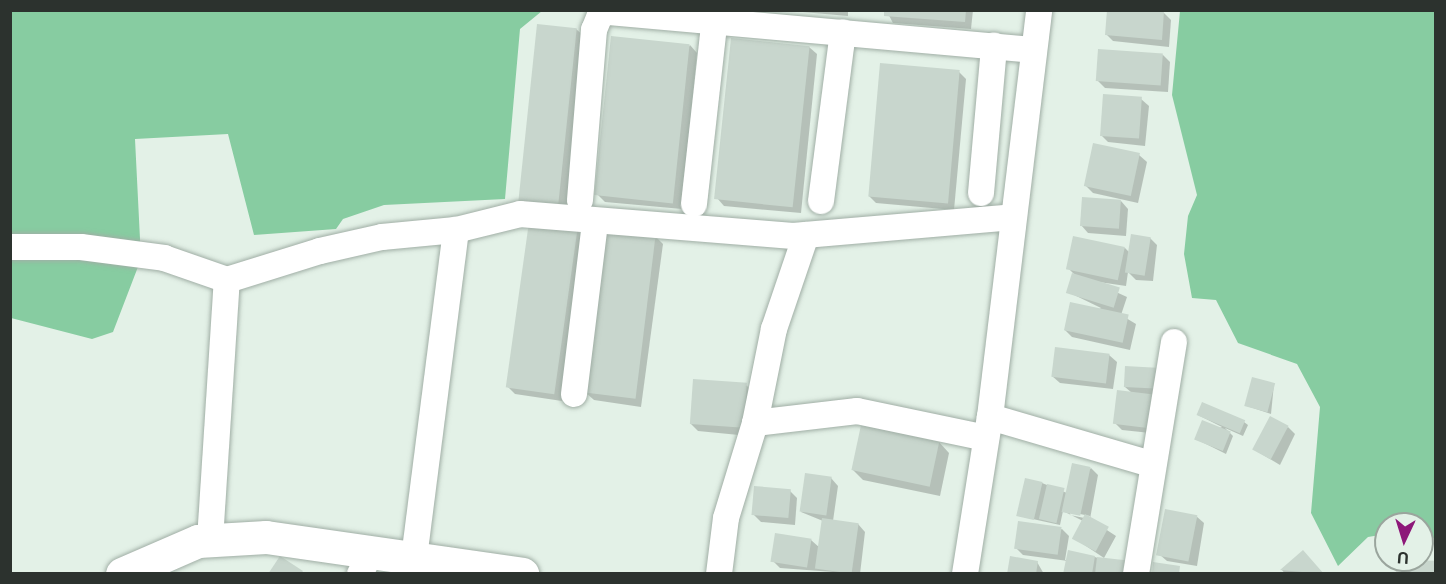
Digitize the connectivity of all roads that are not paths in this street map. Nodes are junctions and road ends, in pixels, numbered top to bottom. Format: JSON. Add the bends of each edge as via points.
{"nodes":[{"id":1,"x":1039,"y":10,"type":"edge"},
{"id":2,"x":715,"y":18,"type":"junction"},
{"id":3,"x":843,"y":32,"type":"junction"},
{"id":4,"x":994,"y":46,"type":"junction"},
{"id":5,"x":1034,"y":50,"type":"junction"},
{"id":6,"x":981,"y":193,"type":"dead end"},
{"id":7,"x":580,"y":200,"type":"dead end"},
{"id":8,"x":821,"y":201,"type":"dead end"},
{"id":9,"x":694,"y":204,"type":"dead end"},
{"id":10,"x":1013,"y":218,"type":"junction"},
{"id":11,"x":595,"y":224,"type":"junction"},
{"id":12,"x":456,"y":230,"type":"junction"},
{"id":13,"x":806,"y":235,"type":"junction"},
{"id":14,"x":10,"y":247,"type":"edge"},
{"id":15,"x":227,"y":280,"type":"junction"},
{"id":16,"x":1174,"y":342,"type":"dead end"},
{"id":17,"x":574,"y":394,"type":"dead end"},
{"id":18,"x":755,"y":423,"type":"junction"},
{"id":19,"x":988,"y":428,"type":"junction"},
{"id":20,"x":1151,"y":464,"type":"junction"},
{"id":21,"x":210,"y":540,"type":"junction"},
{"id":22,"x":414,"y":558,"type":"junction"},
{"id":23,"x":364,"y":565,"type":"edge"},
{"id":24,"x":122,"y":573,"type":"edge"},
{"id":25,"x":522,"y":573,"type":"edge"},
{"id":26,"x":719,"y":573,"type":"edge"},
{"id":27,"x":965,"y":573,"type":"edge"},
{"id":28,"x":1136,"y":573,"type":"edge"}],
"edges":[{"from":1,"to":5,"type":"street"},
{"from":2,"to":3,"type":"street"},
{"from":2,"to":7,"type":"street","via":[[600,15],[594,30]]},
{"from":2,"to":9,"type":"street"},
{"from":3,"to":4,"type":"street"},
{"from":3,"to":8,"type":"street"},
{"from":4,"to":5,"type":"street"},
{"from":4,"to":6,"type":"street"},
{"from":5,"to":10,"type":"street"},
{"from":10,"to":13,"type":"street"},
{"from":10,"to":19,"type":"street"},
{"from":11,"to":12,"type":"street","via":[[520,214]]},
{"from":11,"to":13,"type":"street"},
{"from":11,"to":17,"type":"street"},
{"from":12,"to":15,"type":"street","via":[[372,240]]},
{"from":12,"to":22,"type":"street"},
{"from":13,"to":18,"type":"street","via":[[774,329]]},
{"from":14,"to":15,"type":"street","via":[[81,247],[164,258]]},
{"from":15,"to":21,"type":"street"},
{"from":16,"to":20,"type":"street"},
{"from":18,"to":19,"type":"street","via":[[857,411]]},
{"from":18,"to":26,"type":"street","via":[[726,518]]},
{"from":19,"to":20,"type":"street"},
{"from":19,"to":27,"type":"street"},
{"from":20,"to":28,"type":"street"},
{"from":21,"to":23,"type":"main road","via":[[266,537]]},
{"from":21,"to":24,"type":"main road"},
{"from":22,"to":23,"type":"main road"},
{"from":22,"to":25,"type":"main road"}]}
